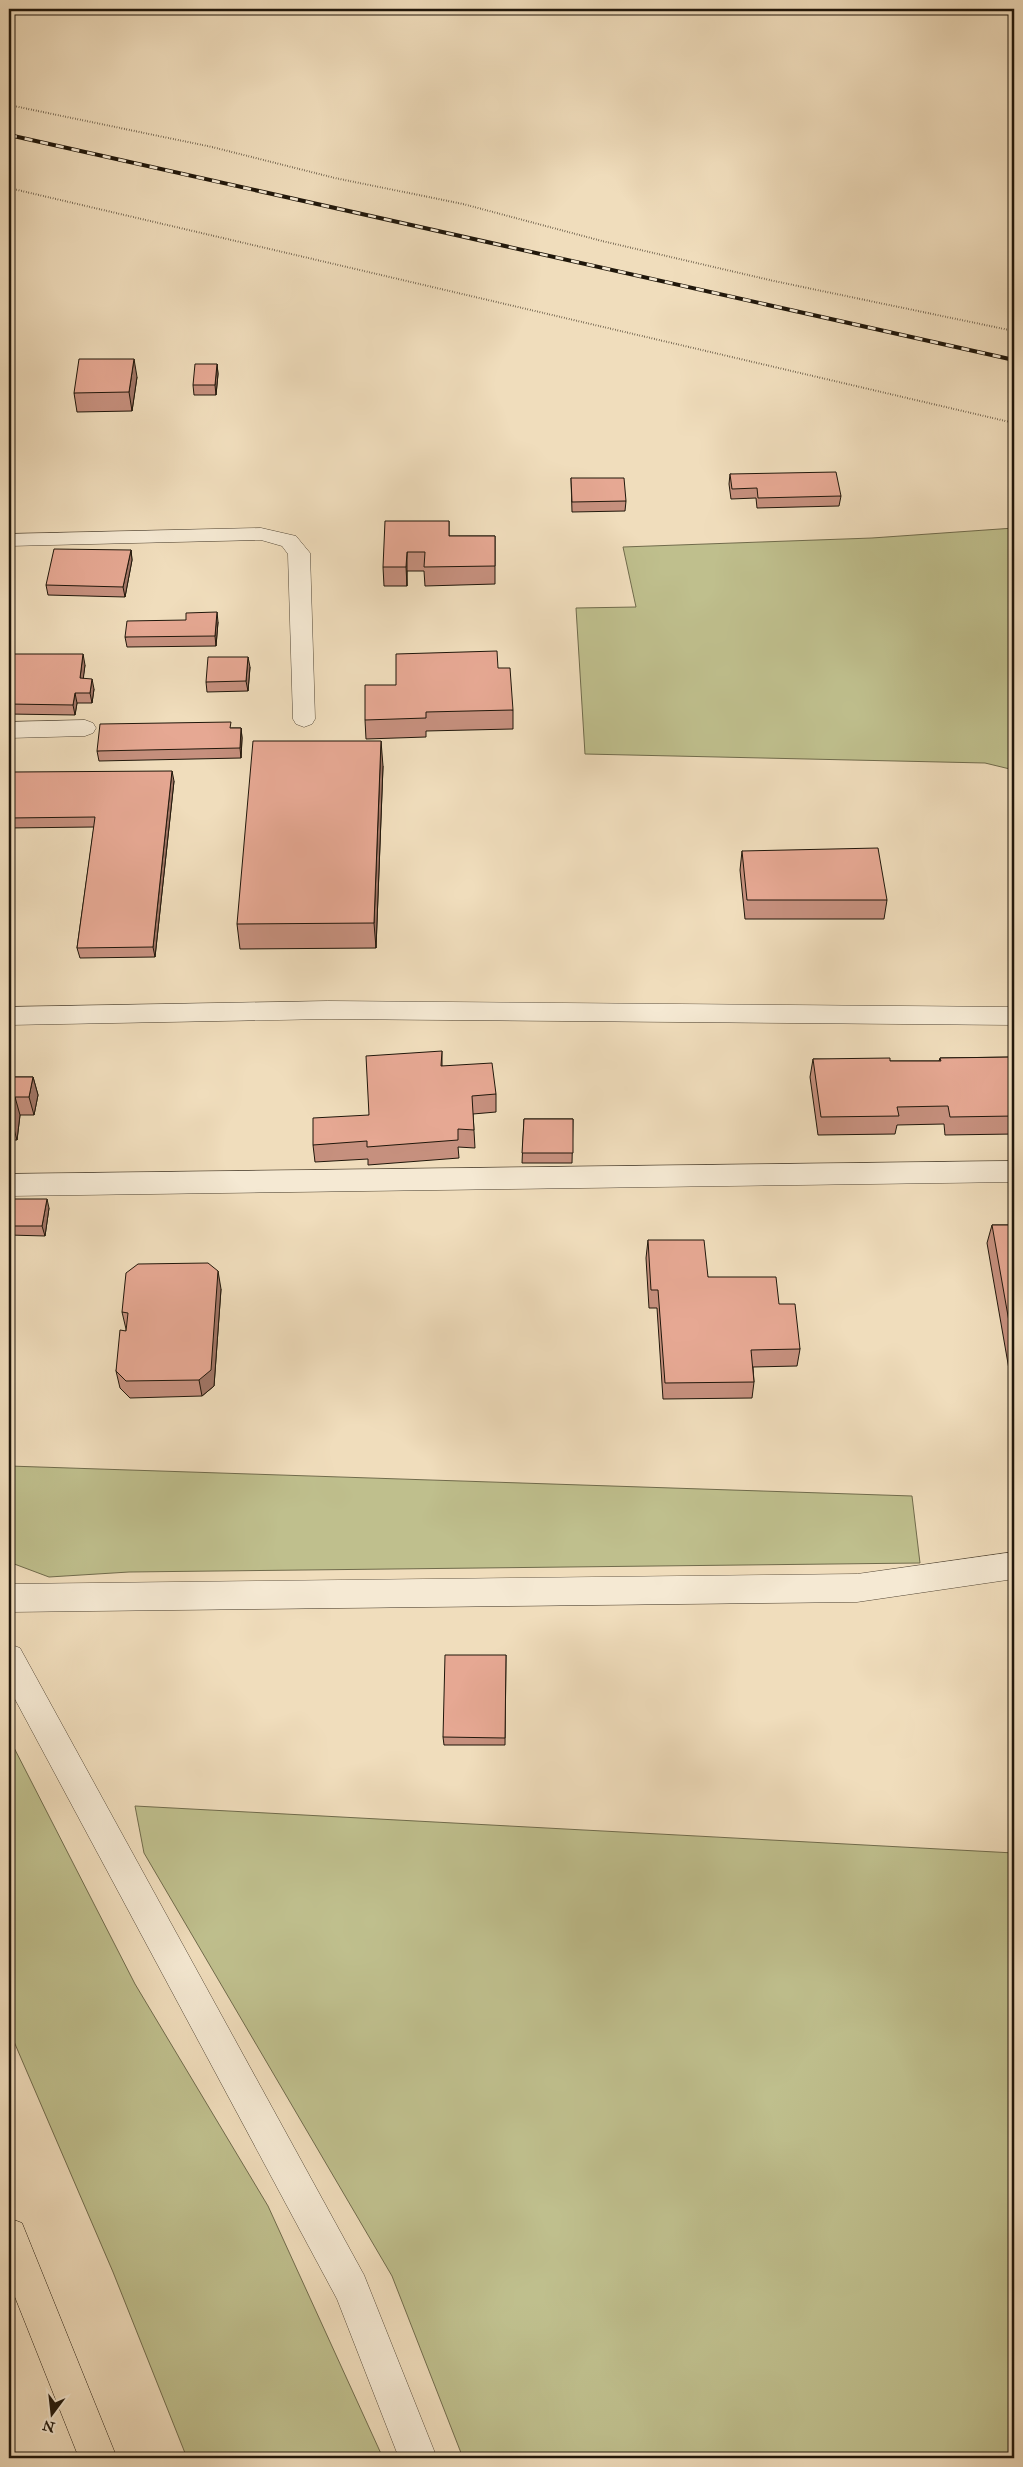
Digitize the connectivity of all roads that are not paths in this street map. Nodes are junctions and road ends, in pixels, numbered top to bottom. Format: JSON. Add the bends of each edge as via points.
{"nodes":[{"id":1,"x":9,"y":540,"type":"edge"},
{"id":2,"x":304,"y":719,"type":"dead end"},
{"id":3,"x":84,"y":728,"type":"dead end"},
{"id":4,"x":9,"y":730,"type":"edge"},
{"id":5,"x":9,"y":1016,"type":"edge"},
{"id":6,"x":1014,"y":1016,"type":"edge"},
{"id":7,"x":1014,"y":1170,"type":"edge"},
{"id":8,"x":9,"y":1185,"type":"edge"},
{"id":9,"x":1014,"y":1565,"type":"edge"},
{"id":10,"x":9,"y":1598,"type":"edge"},
{"id":11,"x":9,"y":1658,"type":"edge"},
{"id":12,"x":9,"y":2236,"type":"edge"},
{"id":13,"x":98,"y":2458,"type":"edge"},
{"id":14,"x":418,"y":2458,"type":"edge"}],
"edges":[{"from":1,"to":2,"type":"street","via":[[260,534],[289,542],[299,553]]},
{"from":3,"to":4,"type":"street"},
{"from":5,"to":6,"type":"street","via":[[328,1010]]},
{"from":7,"to":8,"type":"street"},
{"from":9,"to":10,"type":"street","via":[[856,1588]]},
{"from":11,"to":14,"type":"street","via":[[351,2288]]},
{"from":12,"to":13,"type":"main road"}]}
